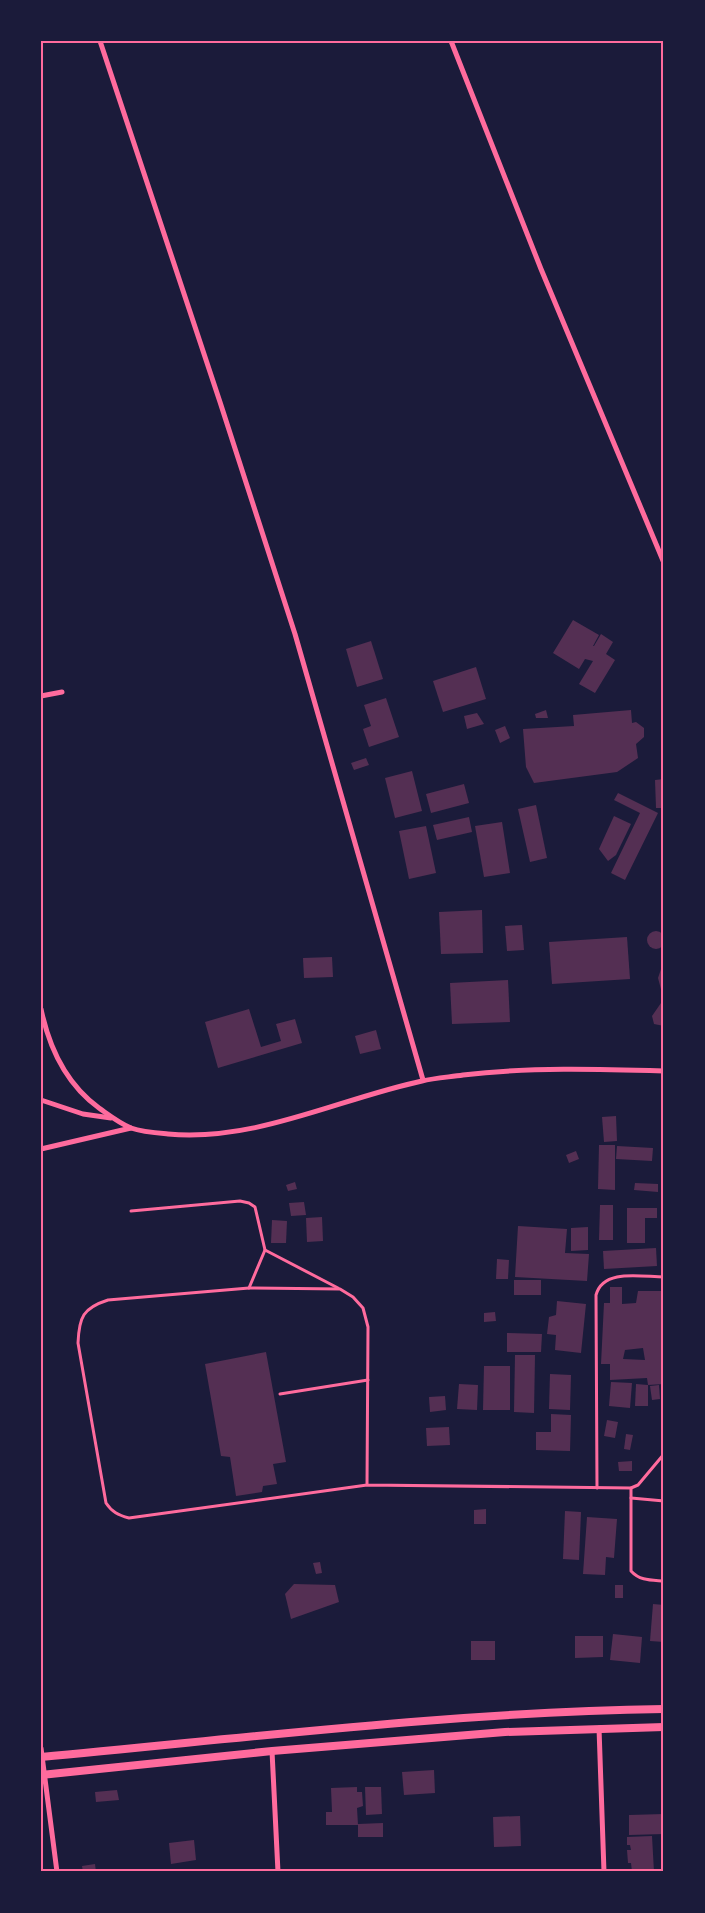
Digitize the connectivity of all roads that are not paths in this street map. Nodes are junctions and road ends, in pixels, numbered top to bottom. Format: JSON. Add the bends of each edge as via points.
{"nodes":[{"id":1,"x":100,"y":41,"type":"edge"},
{"id":2,"x":451,"y":41,"type":"edge"},
{"id":3,"x":664,"y":563,"type":"edge"},
{"id":4,"x":62,"y":692,"type":"dead end"},
{"id":5,"x":41,"y":696,"type":"edge"},
{"id":6,"x":41,"y":1009,"type":"edge"},
{"id":7,"x":664,"y":1071,"type":"edge"},
{"id":8,"x":423,"y":1080,"type":"junction"},
{"id":9,"x":41,"y":1100,"type":"edge"},
{"id":10,"x":114,"y":1119,"type":"junction"},
{"id":11,"x":131,"y":1128,"type":"junction"},
{"id":12,"x":41,"y":1149,"type":"edge"},
{"id":13,"x":132,"y":1211,"type":"dead end"},
{"id":14,"x":265,"y":1250,"type":"junction"},
{"id":15,"x":664,"y":1277,"type":"edge"},
{"id":16,"x":250,"y":1288,"type":"junction"},
{"id":17,"x":340,"y":1289,"type":"junction"},
{"id":18,"x":368,"y":1380,"type":"junction"},
{"id":19,"x":280,"y":1394,"type":"dead end"},
{"id":20,"x":664,"y":1454,"type":"edge"},
{"id":21,"x":367,"y":1485,"type":"junction"},
{"id":22,"x":597,"y":1488,"type":"junction"},
{"id":23,"x":631,"y":1488,"type":"junction"},
{"id":24,"x":631,"y":1498,"type":"junction"},
{"id":25,"x":664,"y":1501,"type":"edge"},
{"id":26,"x":664,"y":1581,"type":"edge"},
{"id":27,"x":664,"y":1709,"type":"edge"},
{"id":28,"x":664,"y":1727,"type":"edge"},
{"id":29,"x":600,"y":1728,"type":"junction"},
{"id":30,"x":41,"y":1748,"type":"edge"},
{"id":31,"x":272,"y":1752,"type":"junction"},
{"id":32,"x":42,"y":1757,"type":"edge"},
{"id":33,"x":43,"y":1774,"type":"edge"},
{"id":34,"x":57,"y":1872,"type":"edge"},
{"id":35,"x":278,"y":1872,"type":"edge"},
{"id":36,"x":604,"y":1872,"type":"edge"}],
"edges":[{"from":1,"to":8,"type":"street","via":[[295,634]]},
{"from":2,"to":3,"type":"street","via":[[541,270]]},
{"from":4,"to":5,"type":"street"},
{"from":6,"to":10,"type":"street","via":[[54,1051],[68,1078],[87,1099]]},
{"from":7,"to":8,"type":"street","via":[[557,1068],[493,1071]]},
{"from":8,"to":11,"type":"street","via":[[251,1129],[186,1135]]},
{"from":9,"to":10,"type":"street","via":[[84,1114]]},
{"from":10,"to":11,"type":"street"},
{"from":11,"to":12,"type":"street"},
{"from":13,"to":14,"type":"lane","via":[[249,1203],[255,1207]]},
{"from":14,"to":16,"type":"lane"},
{"from":14,"to":17,"type":"lane"},
{"from":15,"to":22,"type":"lane","via":[[614,1276],[598,1287]]},
{"from":16,"to":17,"type":"lane"},
{"from":16,"to":21,"type":"lane","via":[[108,1300],[93,1305],[85,1312],[79,1326],[78,1343],[106,1503],[118,1515],[129,1518]]},
{"from":17,"to":18,"type":"lane","via":[[363,1308],[368,1327]]},
{"from":18,"to":19,"type":"lane"},
{"from":18,"to":21,"type":"lane"},
{"from":20,"to":23,"type":"lane","via":[[638,1485]]},
{"from":21,"to":22,"type":"lane"},
{"from":22,"to":23,"type":"lane"},
{"from":23,"to":24,"type":"lane"},
{"from":24,"to":25,"type":"lane"},
{"from":24,"to":26,"type":"lane","via":[[631,1572],[643,1580]]},
{"from":27,"to":32,"type":"street","via":[[500,1715]]},
{"from":28,"to":29,"type":"street"},
{"from":29,"to":31,"type":"street","via":[[505,1732]]},
{"from":29,"to":36,"type":"street"},
{"from":30,"to":32,"type":"street"},
{"from":31,"to":33,"type":"street"},
{"from":31,"to":35,"type":"street"},
{"from":32,"to":33,"type":"street"},
{"from":33,"to":34,"type":"street"}]}
